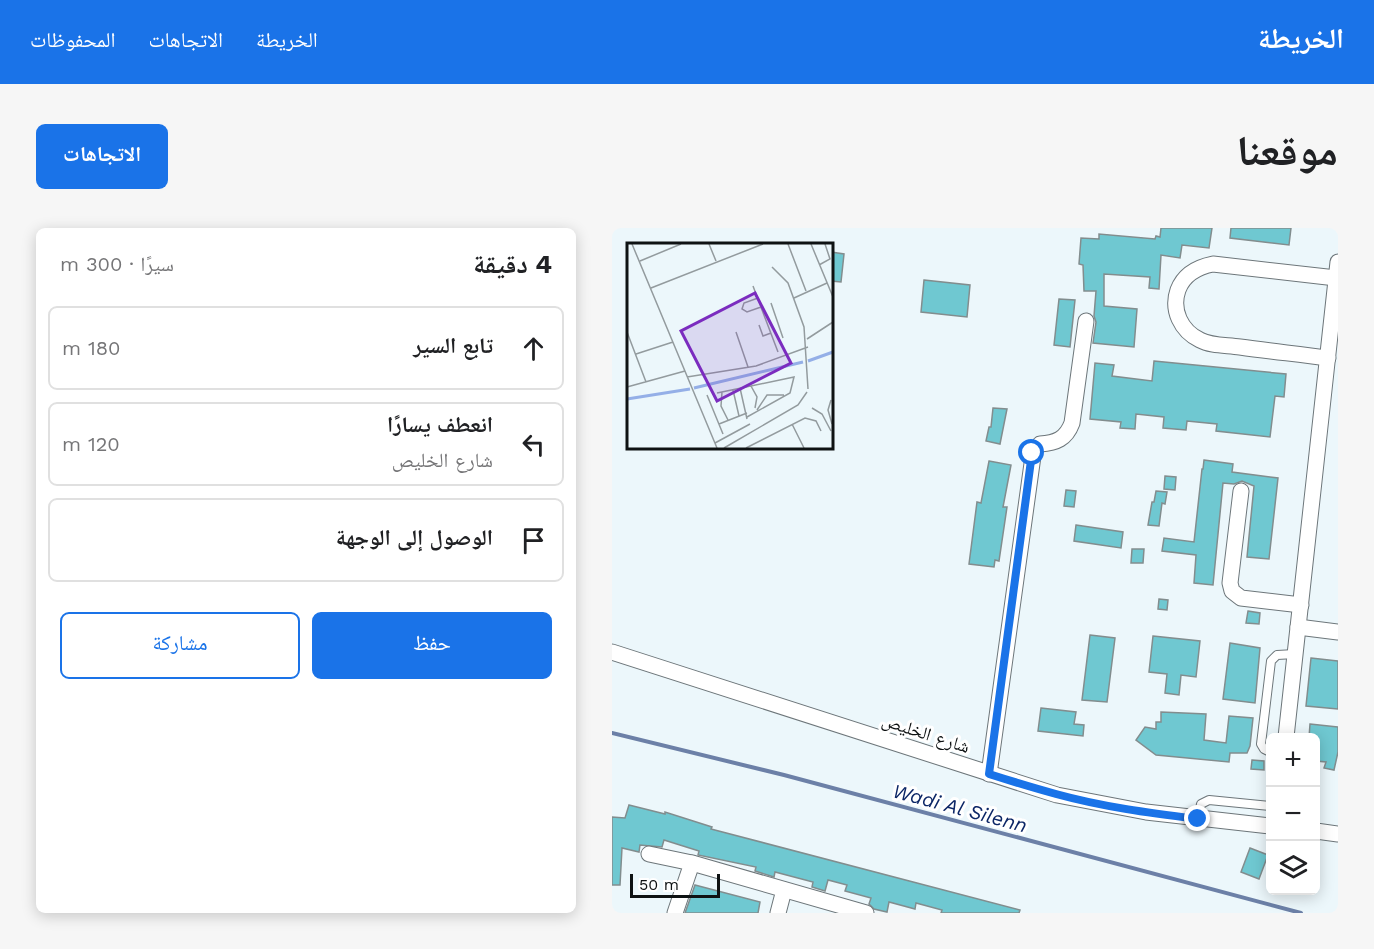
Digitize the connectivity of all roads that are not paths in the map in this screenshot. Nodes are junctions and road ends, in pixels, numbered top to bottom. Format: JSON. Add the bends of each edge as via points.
{"nodes":[{"id":1,"x":1338,"y":262,"type":"edge"},
{"id":2,"x":1336,"y":278,"type":"junction"},
{"id":3,"x":1086,"y":321,"type":"dead end"},
{"id":4,"x":1328,"y":358,"type":"junction"},
{"id":5,"x":1241,"y":491,"type":"dead end"},
{"id":6,"x":1301,"y":604,"type":"junction"},
{"id":7,"x":1298,"y":627,"type":"junction"},
{"id":8,"x":1338,"y":632,"type":"edge"},
{"id":9,"x":612,"y":652,"type":"edge"},
{"id":10,"x":1295,"y":654,"type":"junction"},
{"id":11,"x":1287,"y":733,"type":"edge"},
{"id":12,"x":1266,"y":750,"type":"edge"},
{"id":13,"x":989,"y":774,"type":"junction"},
{"id":14,"x":1266,"y":806,"type":"edge"},
{"id":15,"x":1198,"y":819,"type":"junction"},
{"id":16,"x":1266,"y":826,"type":"edge"},
{"id":17,"x":1320,"y":832,"type":"edge"},
{"id":18,"x":1338,"y":834,"type":"edge"},
{"id":19,"x":649,"y":854,"type":"dead end"},
{"id":20,"x":692,"y":864,"type":"junction"},
{"id":21,"x":784,"y":890,"type":"junction"},
{"id":22,"x":843,"y":910,"type":"edge"},
{"id":23,"x":675,"y":913,"type":"edge"},
{"id":24,"x":778,"y":913,"type":"edge"},
{"id":25,"x":866,"y":913,"type":"edge"}],
"edges":[{"from":1,"to":2,"type":"street"},
{"from":2,"to":4,"type":"street"},
{"from":2,"to":4,"type":"street","via":[[1213,264],[1202,266],[1185,278],[1176,298],[1179,320],[1202,342]]},
{"from":3,"to":13,"type":"street","via":[[1069,431],[1058,441],[1037,447]]},
{"from":4,"to":6,"type":"street"},
{"from":5,"to":6,"type":"street","via":[[1232,591],[1241,598]]},
{"from":6,"to":7,"type":"street"},
{"from":7,"to":8,"type":"street"},
{"from":7,"to":10,"type":"street"},
{"from":9,"to":13,"type":"street","name":"شارع الخليص"},
{"from":10,"to":11,"type":"street"},
{"from":10,"to":12,"type":"lane","via":[[1277,655],[1271,661],[1261,741]]},
{"from":13,"to":15,"type":"street","name":"شارع الخليص","via":[[1057,795]]},
{"from":14,"to":15,"type":"lane","via":[[1209,800],[1201,804]]},
{"from":15,"to":16,"type":"street","name":"شارع الخليص"},
{"from":17,"to":18,"type":"street"},
{"from":19,"to":20,"type":"street"},
{"from":20,"to":21,"type":"street"},
{"from":20,"to":23,"type":"street"},
{"from":21,"to":22,"type":"street"},
{"from":21,"to":24,"type":"street"},
{"from":22,"to":25,"type":"street"}]}
